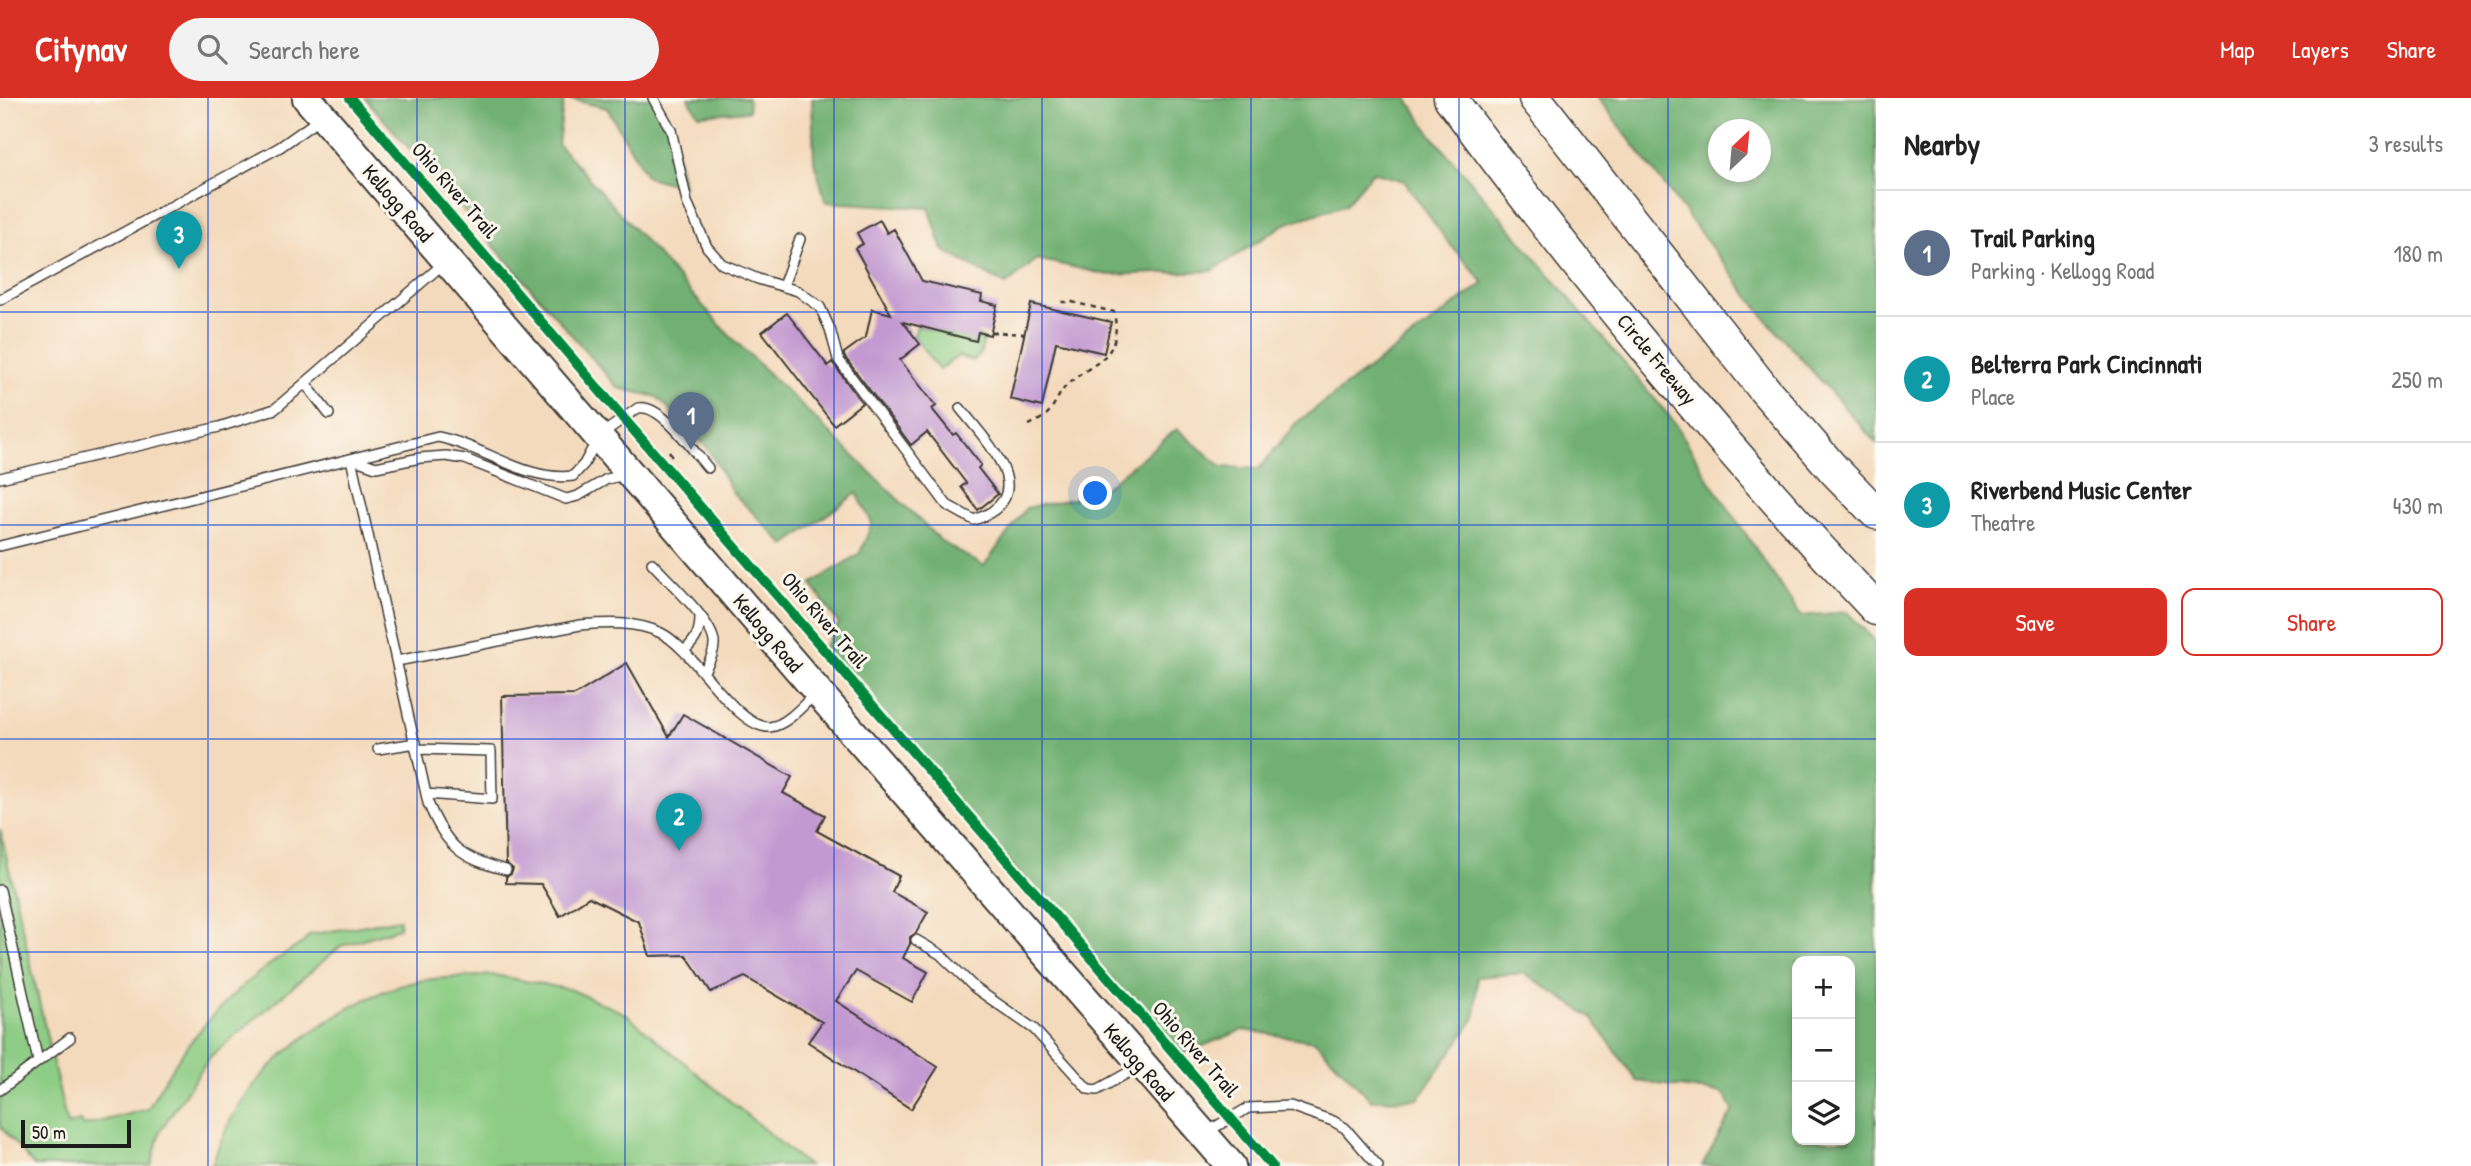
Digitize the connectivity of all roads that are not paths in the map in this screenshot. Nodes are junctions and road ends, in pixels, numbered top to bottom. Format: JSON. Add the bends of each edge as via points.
{"nodes":[{"id":1,"x":653,"y":98,"type":"edge"},
{"id":2,"x":1450,"y":98,"type":"edge"},
{"id":3,"x":1535,"y":98,"type":"edge"},
{"id":4,"x":315,"y":107,"type":"edge"},
{"id":5,"x":800,"y":239,"type":"dead end"},
{"id":6,"x":447,"y":261,"type":"junction"},
{"id":7,"x":783,"y":286,"type":"junction"},
{"id":8,"x":0,"y":300,"type":"edge"},
{"id":9,"x":305,"y":383,"type":"junction"},
{"id":10,"x":960,"y":408,"type":"dead end"},
{"id":11,"x":329,"y":414,"type":"dead end"},
{"id":12,"x":599,"y":436,"type":"junction"},
{"id":13,"x":351,"y":459,"type":"junction"},
{"id":14,"x":708,"y":468,"type":"dead end"},
{"id":15,"x":632,"y":474,"type":"junction"},
{"id":16,"x":0,"y":478,"type":"edge"},
{"id":17,"x":1876,"y":513,"type":"edge"},
{"id":18,"x":0,"y":545,"type":"edge"},
{"id":19,"x":652,"y":563,"type":"dead end"},
{"id":20,"x":1876,"y":609,"type":"edge"},
{"id":21,"x":700,"y":617,"type":"junction"},
{"id":22,"x":685,"y":650,"type":"junction"},
{"id":23,"x":397,"y":661,"type":"junction"},
{"id":24,"x":703,"y":673,"type":"junction"},
{"id":25,"x":818,"y":692,"type":"junction"},
{"id":26,"x":417,"y":746,"type":"junction"},
{"id":27,"x":378,"y":749,"type":"dead end"},
{"id":28,"x":426,"y":794,"type":"junction"},
{"id":29,"x":506,"y":870,"type":"dead end"},
{"id":30,"x":0,"y":890,"type":"edge"},
{"id":31,"x":916,"y":940,"type":"dead end"},
{"id":32,"x":70,"y":1038,"type":"dead end"},
{"id":33,"x":38,"y":1061,"type":"junction"},
{"id":34,"x":1142,"y":1065,"type":"junction"},
{"id":35,"x":0,"y":1090,"type":"edge"},
{"id":36,"x":1203,"y":1134,"type":"junction"},
{"id":37,"x":1231,"y":1166,"type":"edge"},
{"id":38,"x":1378,"y":1166,"type":"edge"}],
"edges":[{"from":1,"to":7,"type":"lane","via":[[671,130],[687,202],[707,247],[722,264]]},
{"from":2,"to":20,"type":"highway","name":"Circle Freeway","via":[[1657,360],[1816,547]]},
{"from":3,"to":17,"type":"highway","via":[[1763,388]]},
{"from":4,"to":6,"type":"main road","name":"Kellogg Road"},
{"from":4,"to":8,"type":"lane","via":[[280,147]]},
{"from":5,"to":7,"type":"lane"},
{"from":6,"to":9,"type":"lane"},
{"from":6,"to":12,"type":"main road","name":"Kellogg Road"},
{"from":7,"to":10,"type":"lane","via":[[820,307],[838,359],[947,505],[974,520],[1002,506],[1007,476],[997,454]]},
{"from":9,"to":11,"type":"lane"},
{"from":9,"to":16,"type":"lane","via":[[275,409],[219,427]]},
{"from":12,"to":13,"type":"lane","via":[[573,476],[557,478],[438,437]]},
{"from":12,"to":14,"type":"lane","via":[[638,408],[652,409]]},
{"from":12,"to":15,"type":"main road","name":"Kellogg Road"},
{"from":13,"to":15,"type":"lane","via":[[376,467],[420,458],[466,459],[566,499],[607,479]]},
{"from":13,"to":18,"type":"lane"},
{"from":13,"to":23,"type":"lane"},
{"from":15,"to":25,"type":"main road","name":"Kellogg Road"},
{"from":19,"to":21,"type":"lane"},
{"from":21,"to":22,"type":"lane","via":[[700,630]]},
{"from":21,"to":24,"type":"lane","via":[[714,642]]},
{"from":22,"to":23,"type":"lane","via":[[659,632],[606,623]]},
{"from":22,"to":24,"type":"lane"},
{"from":23,"to":26,"type":"lane"},
{"from":24,"to":25,"type":"lane","via":[[733,706],[759,725],[771,727]]},
{"from":25,"to":34,"type":"main road","name":"Kellogg Road"},
{"from":26,"to":27,"type":"lane"},
{"from":26,"to":28,"type":"lane"},
{"from":26,"to":28,"type":"lane","via":[[491,751],[492,799]]},
{"from":28,"to":29,"type":"lane","via":[[441,833],[458,850],[477,863]]},
{"from":30,"to":33,"type":"lane"},
{"from":31,"to":34,"type":"lane","via":[[1034,1029],[1088,1089],[1097,1090]]},
{"from":32,"to":33,"type":"lane"},
{"from":33,"to":35,"type":"lane"},
{"from":34,"to":36,"type":"main road","name":"Kellogg Road"},
{"from":36,"to":37,"type":"main road","name":"Kellogg Road"},
{"from":36,"to":38,"type":"lane","via":[[1248,1108],[1290,1106],[1345,1128]]}]}
